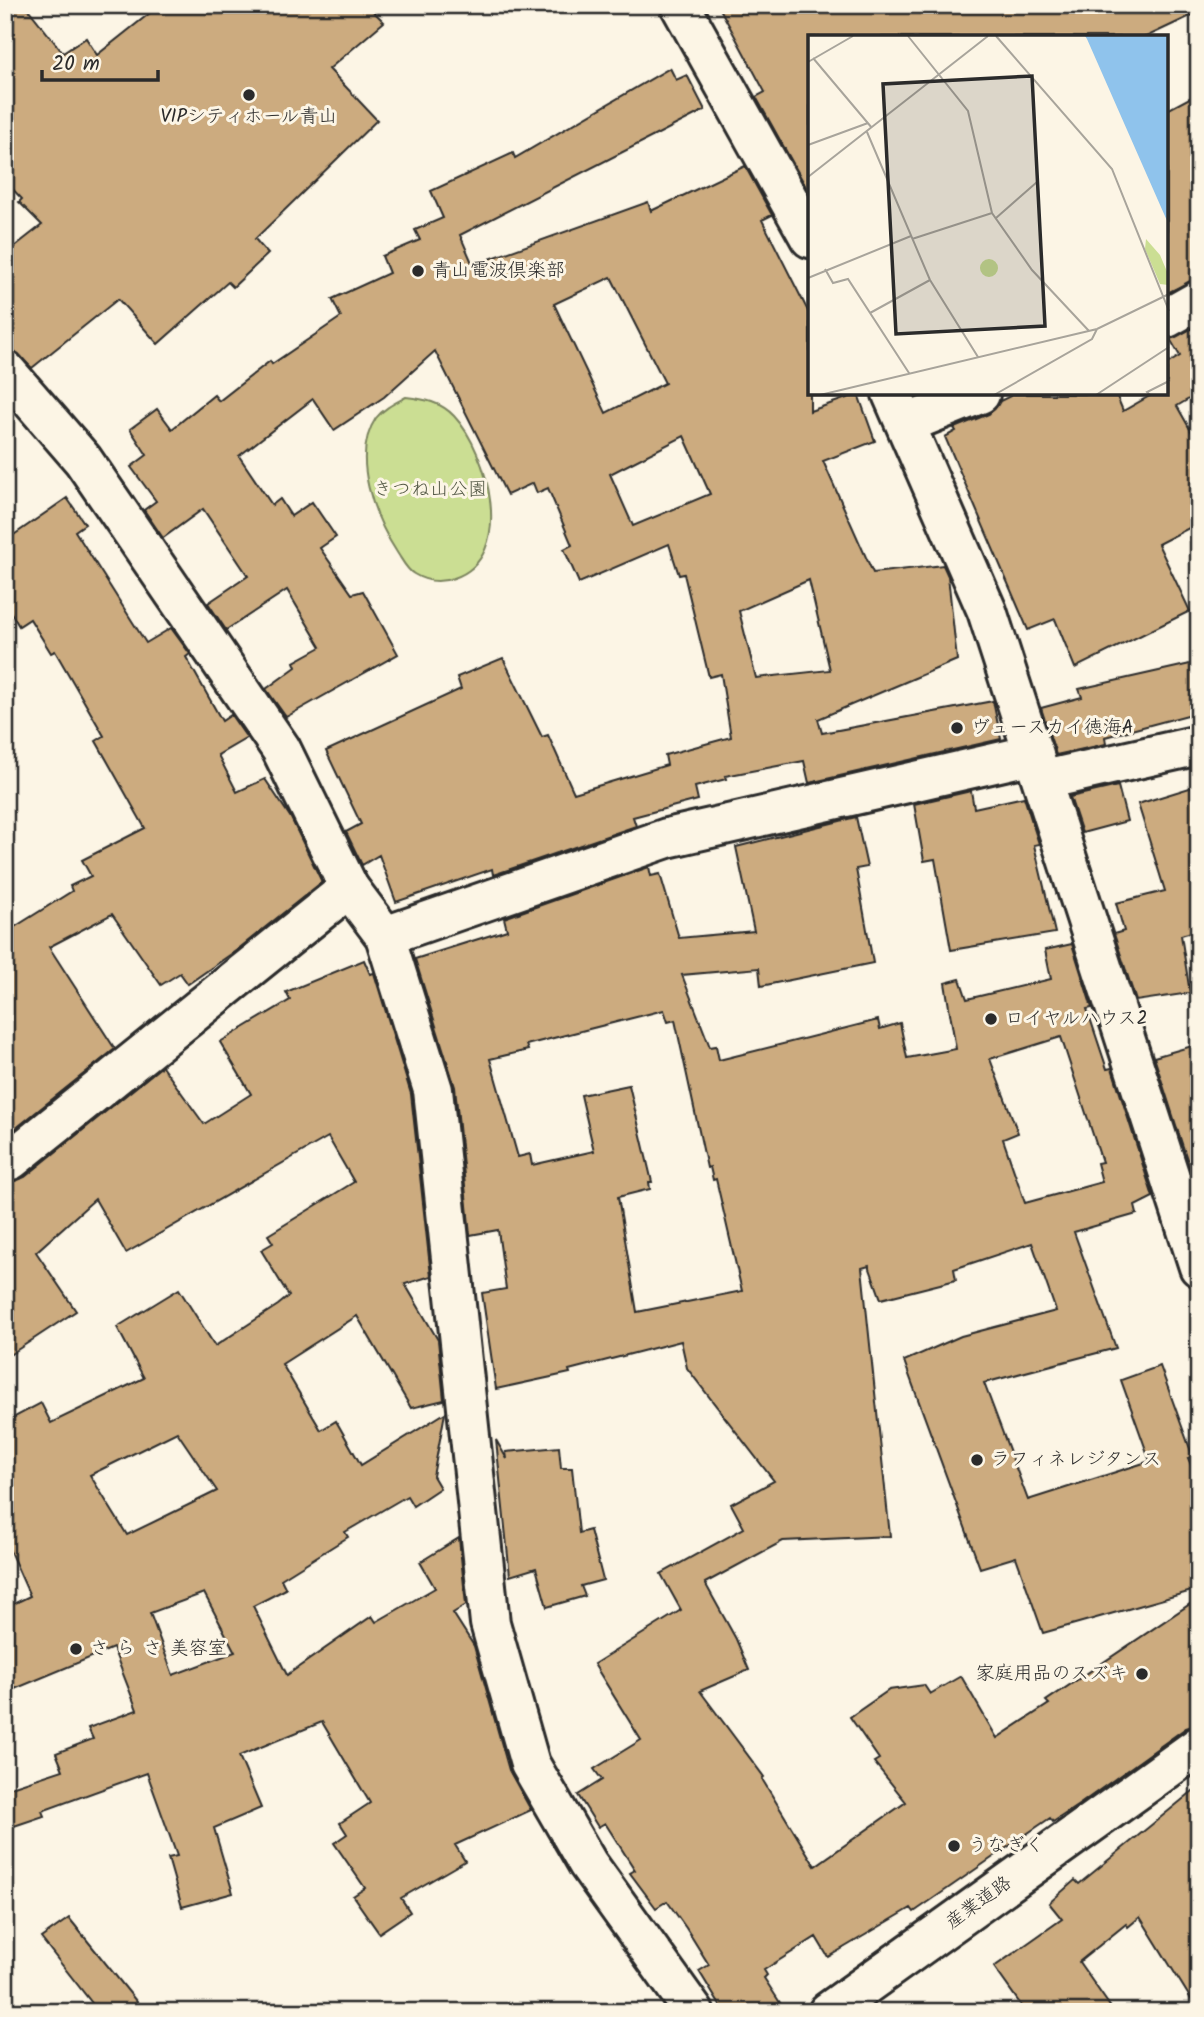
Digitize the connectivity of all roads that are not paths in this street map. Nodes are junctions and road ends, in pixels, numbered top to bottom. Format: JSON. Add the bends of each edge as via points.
{"nodes":[{"id":1,"x":680,"y":5,"type":"edge"},
{"id":2,"x":808,"y":234,"type":"edge"},
{"id":3,"x":1199,"y":300,"type":"edge"},
{"id":4,"x":1169,"y":317,"type":"edge"},
{"id":5,"x":5,"y":370,"type":"edge"},
{"id":6,"x":969,"y":396,"type":"edge"},
{"id":7,"x":900,"y":408,"type":"edge"},
{"id":8,"x":1199,"y":745,"type":"edge"},
{"id":9,"x":1039,"y":767,"type":"junction"},
{"id":10,"x":349,"y":888,"type":"junction"},
{"id":11,"x":385,"y":936,"type":"junction"},
{"id":12,"x":11,"y":1160,"type":"dead end"},
{"id":13,"x":1199,"y":1267,"type":"edge"},
{"id":14,"x":1199,"y":1746,"type":"edge"},
{"id":15,"x":694,"y":2012,"type":"edge"},
{"id":16,"x":828,"y":2012,"type":"edge"}],
"edges":[{"from":1,"to":2,"type":"street"},
{"from":3,"to":4,"type":"street"},
{"from":5,"to":10,"type":"street","via":[[83,460],[281,749]]},
{"from":6,"to":7,"type":"street"},
{"from":7,"to":9,"type":"street","via":[[987,611]]},
{"from":8,"to":9,"type":"street"},
{"from":9,"to":11,"type":"street","via":[[667,838]]},
{"from":9,"to":13,"type":"street"},
{"from":10,"to":11,"type":"street"},
{"from":10,"to":12,"type":"street"},
{"from":11,"to":15,"type":"street","via":[[433,1090],[490,1623],[530,1765],[587,1864]]},
{"from":14,"to":16,"type":"street","name":"産業道路"}]}
